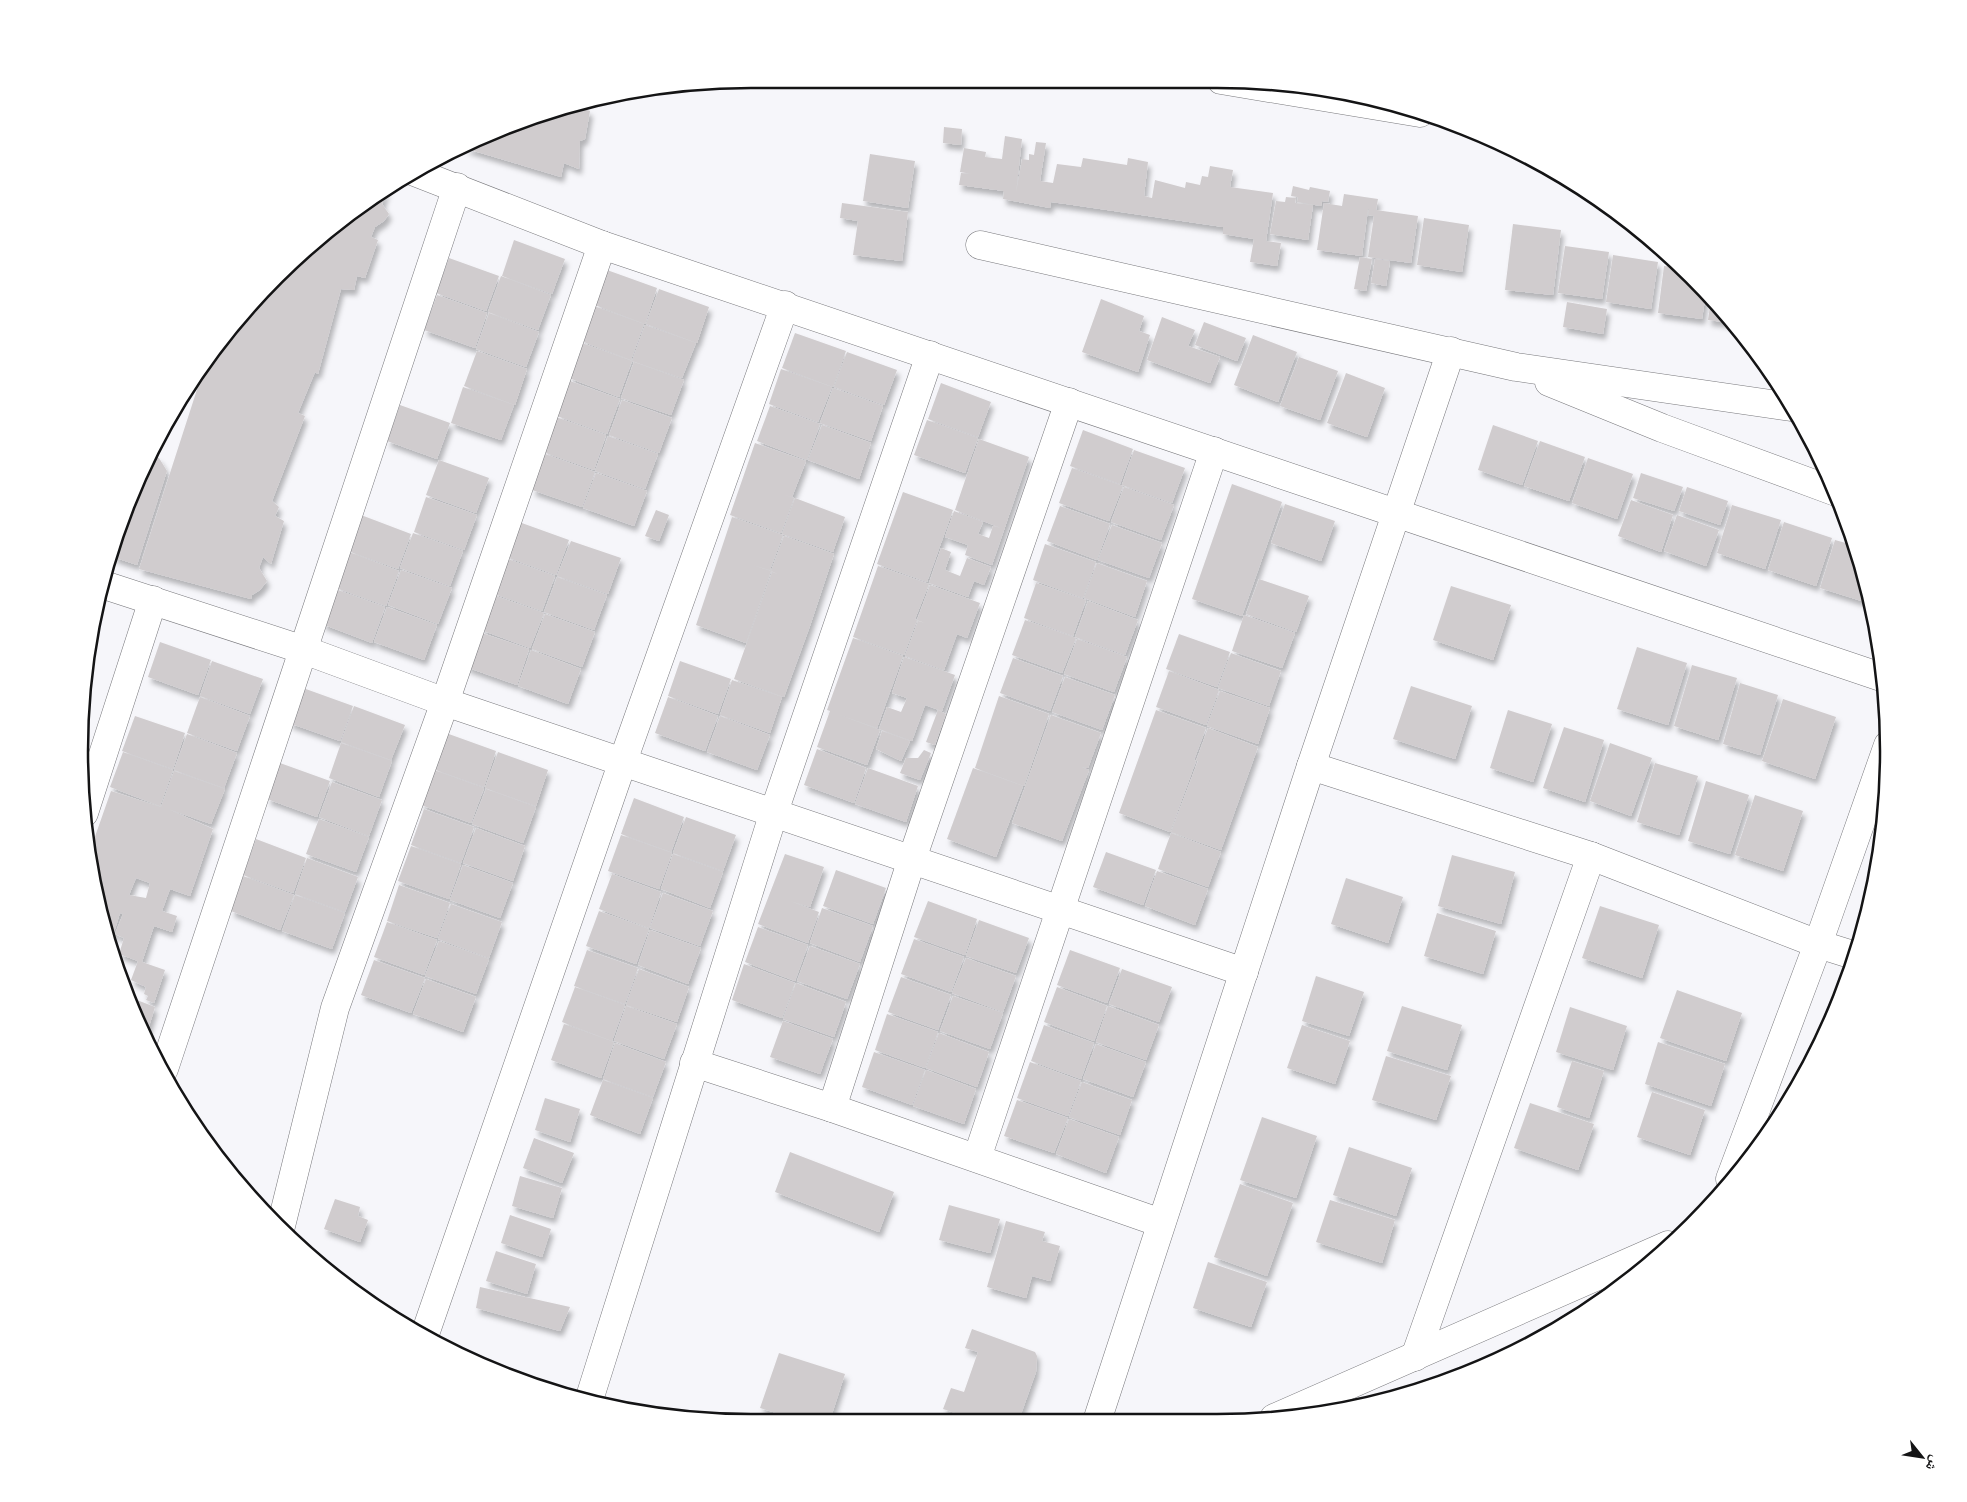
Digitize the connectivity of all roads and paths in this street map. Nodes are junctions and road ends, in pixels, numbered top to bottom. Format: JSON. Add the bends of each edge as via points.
{"nodes":[{"id":1,"x":422,"y":175,"type":"edge"},
{"id":2,"x":457,"y":187,"type":"junction"},
{"id":3,"x":602,"y":245,"type":"junction"},
{"id":4,"x":980,"y":245,"type":"dead end"},
{"id":5,"x":785,"y":305,"type":"junction"},
{"id":6,"x":1451,"y":351,"type":"junction"},
{"id":7,"x":930,"y":355,"type":"junction"},
{"id":8,"x":1516,"y":368,"type":"junction"},
{"id":9,"x":1069,"y":402,"type":"junction"},
{"id":10,"x":1783,"y":406,"type":"edge"},
{"id":11,"x":1214,"y":451,"type":"junction"},
{"id":12,"x":1825,"y":488,"type":"edge"},
{"id":13,"x":1396,"y":513,"type":"junction"},
{"id":14,"x":108,"y":585,"type":"edge"},
{"id":15,"x":153,"y":600,"type":"junction"},
{"id":16,"x":304,"y":650,"type":"junction"},
{"id":17,"x":1875,"y":675,"type":"edge"},
{"id":18,"x":445,"y":702,"type":"junction"},
{"id":19,"x":623,"y":760,"type":"junction"},
{"id":20,"x":1311,"y":766,"type":"junction"},
{"id":21,"x":1879,"y":770,"type":"edge"},
{"id":22,"x":89,"y":798,"type":"edge"},
{"id":23,"x":774,"y":812,"type":"junction"},
{"id":24,"x":1591,"y":856,"type":"junction"},
{"id":25,"x":912,"y":859,"type":"junction"},
{"id":26,"x":1060,"y":910,"type":"junction"},
{"id":27,"x":1818,"y":944,"type":"junction"},
{"id":28,"x":1847,"y":953,"type":"edge"},
{"id":29,"x":1244,"y":972,"type":"junction"},
{"id":30,"x":166,"y":1063,"type":"edge"},
{"id":31,"x":694,"y":1063,"type":"junction"},
{"id":32,"x":832,"y":1108,"type":"junction"},
{"id":33,"x":977,"y":1158,"type":"junction"},
{"id":34,"x":1736,"y":1162,"type":"edge"},
{"id":35,"x":282,"y":1220,"type":"edge"},
{"id":36,"x":1161,"y":1223,"type":"junction"},
{"id":37,"x":1649,"y":1253,"type":"edge"},
{"id":38,"x":426,"y":1330,"type":"edge"},
{"id":39,"x":1415,"y":1356,"type":"junction"},
{"id":40,"x":591,"y":1395,"type":"edge"},
{"id":41,"x":1292,"y":1410,"type":"edge"},
{"id":42,"x":1099,"y":1414,"type":"edge"}],
"edges":[{"from":1,"to":2,"type":"street"},
{"from":2,"to":3,"type":"street"},
{"from":2,"to":16,"type":"street"},
{"from":3,"to":5,"type":"street"},
{"from":3,"to":18,"type":"street"},
{"from":4,"to":6,"type":"street"},
{"from":5,"to":7,"type":"street"},
{"from":5,"to":19,"type":"street"},
{"from":6,"to":8,"type":"street"},
{"from":6,"to":13,"type":"street"},
{"from":7,"to":9,"type":"street"},
{"from":7,"to":23,"type":"street"},
{"from":8,"to":10,"type":"street"},
{"from":8,"to":12,"type":"street"},
{"from":9,"to":11,"type":"street"},
{"from":9,"to":25,"type":"street"},
{"from":11,"to":13,"type":"street"},
{"from":11,"to":26,"type":"street"},
{"from":13,"to":17,"type":"street"},
{"from":13,"to":20,"type":"street"},
{"from":14,"to":15,"type":"street"},
{"from":15,"to":16,"type":"street"},
{"from":15,"to":22,"type":"street"},
{"from":16,"to":18,"type":"street"},
{"from":16,"to":30,"type":"street"},
{"from":18,"to":19,"type":"street"},
{"from":18,"to":35,"type":"street","via":[[335,1008]]},
{"from":19,"to":23,"type":"street"},
{"from":19,"to":38,"type":"street"},
{"from":20,"to":24,"type":"street"},
{"from":20,"to":29,"type":"street"},
{"from":21,"to":27,"type":"street"},
{"from":23,"to":25,"type":"street"},
{"from":23,"to":31,"type":"street"},
{"from":24,"to":27,"type":"street"},
{"from":24,"to":39,"type":"street"},
{"from":25,"to":26,"type":"street"},
{"from":25,"to":32,"type":"street"},
{"from":26,"to":29,"type":"street"},
{"from":26,"to":33,"type":"street"},
{"from":27,"to":28,"type":"street"},
{"from":27,"to":34,"type":"street"},
{"from":29,"to":36,"type":"street"},
{"from":31,"to":32,"type":"street"},
{"from":31,"to":40,"type":"street"},
{"from":32,"to":33,"type":"street"},
{"from":33,"to":36,"type":"street"},
{"from":36,"to":42,"type":"street"},
{"from":37,"to":39,"type":"street"},
{"from":39,"to":41,"type":"street"}]}
